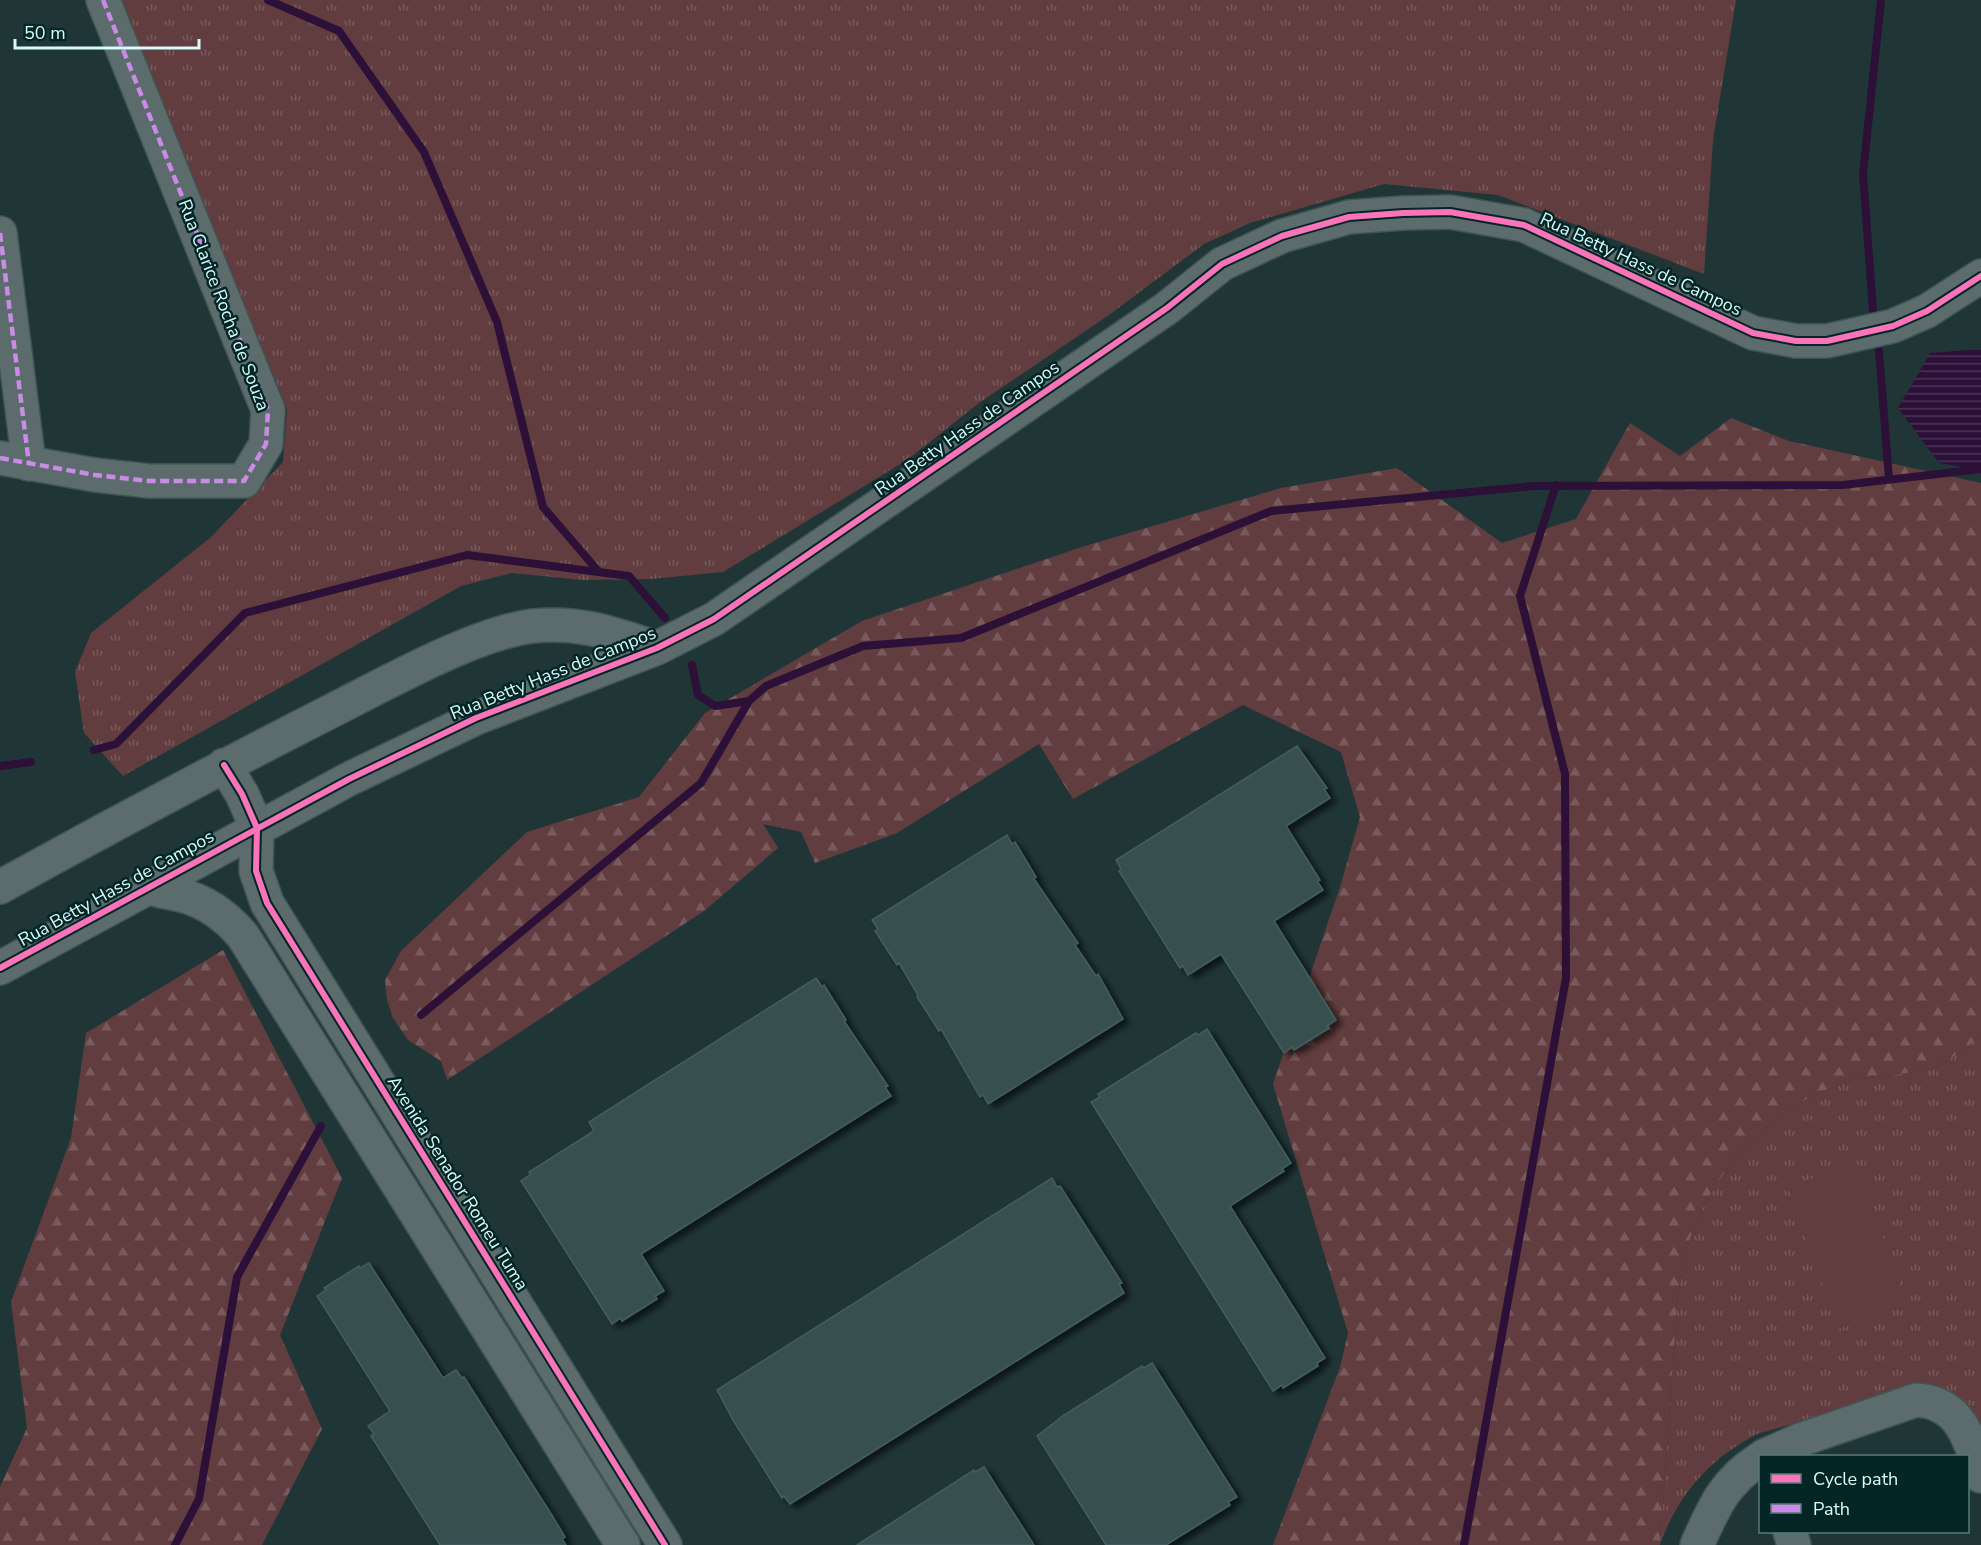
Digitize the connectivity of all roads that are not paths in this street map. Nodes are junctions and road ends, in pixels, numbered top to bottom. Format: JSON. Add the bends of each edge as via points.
{"nodes":[{"id":1,"x":103,"y":0,"type":"edge"},
{"id":2,"x":0,"y":233,"type":"edge"},
{"id":3,"x":1981,"y":276,"type":"edge"},
{"id":4,"x":15,"y":461,"type":"edge"},
{"id":5,"x":657,"y":648,"type":"junction"},
{"id":6,"x":224,"y":765,"type":"junction"},
{"id":7,"x":257,"y":828,"type":"junction"},
{"id":8,"x":0,"y":887,"type":"edge"},
{"id":9,"x":148,"y":887,"type":"junction"},
{"id":10,"x":0,"y":968,"type":"edge"},
{"id":11,"x":1771,"y":1455,"type":"edge"},
{"id":12,"x":1759,"y":1462,"type":"edge"},
{"id":13,"x":1981,"y":1476,"type":"edge"},
{"id":14,"x":623,"y":1545,"type":"edge"},
{"id":15,"x":665,"y":1545,"type":"edge"},
{"id":16,"x":1697,"y":1545,"type":"edge"}],
"edges":[{"from":1,"to":4,"type":"street","name":"Rua Clarice Rocha de Souza","via":[[268,410],[266,444],[244,481],[149,481]]},
{"from":2,"to":4,"type":"street"},
{"from":3,"to":5,"type":"street","name":"Rua Betty Hass de Campos","via":[[1927,311],[1893,326],[1827,341],[1796,341],[1753,333],[1524,225],[1450,212],[1349,217],[1282,236],[1222,264],[1167,308],[792,567],[714,619]]},
{"from":5,"to":6,"type":"street","name":"Rua Betty Hass de Campos","via":[[588,626],[532,626],[476,642]]},
{"from":5,"to":7,"type":"street","name":"Rua Betty Hass de Campos","via":[[476,718]]},
{"from":6,"to":7,"type":"street"},
{"from":6,"to":8,"type":"street","name":"Rua Betty Hass de Campos"},
{"from":7,"to":9,"type":"street","name":"Rua Betty Hass de Campos"},
{"from":7,"to":15,"type":"street","name":"Avenida Senador Romeu Tuma","via":[[256,872],[267,903]]},
{"from":9,"to":10,"type":"street","name":"Rua Betty Hass de Campos"},
{"from":9,"to":14,"type":"street","via":[[198,901],[230,921],[243,936]]},
{"from":11,"to":13,"type":"street","via":[[1800,1440],[1916,1400],[1949,1410],[1966,1430]]},
{"from":12,"to":16,"type":"street","via":[[1731,1482],[1717,1499]]}]}
